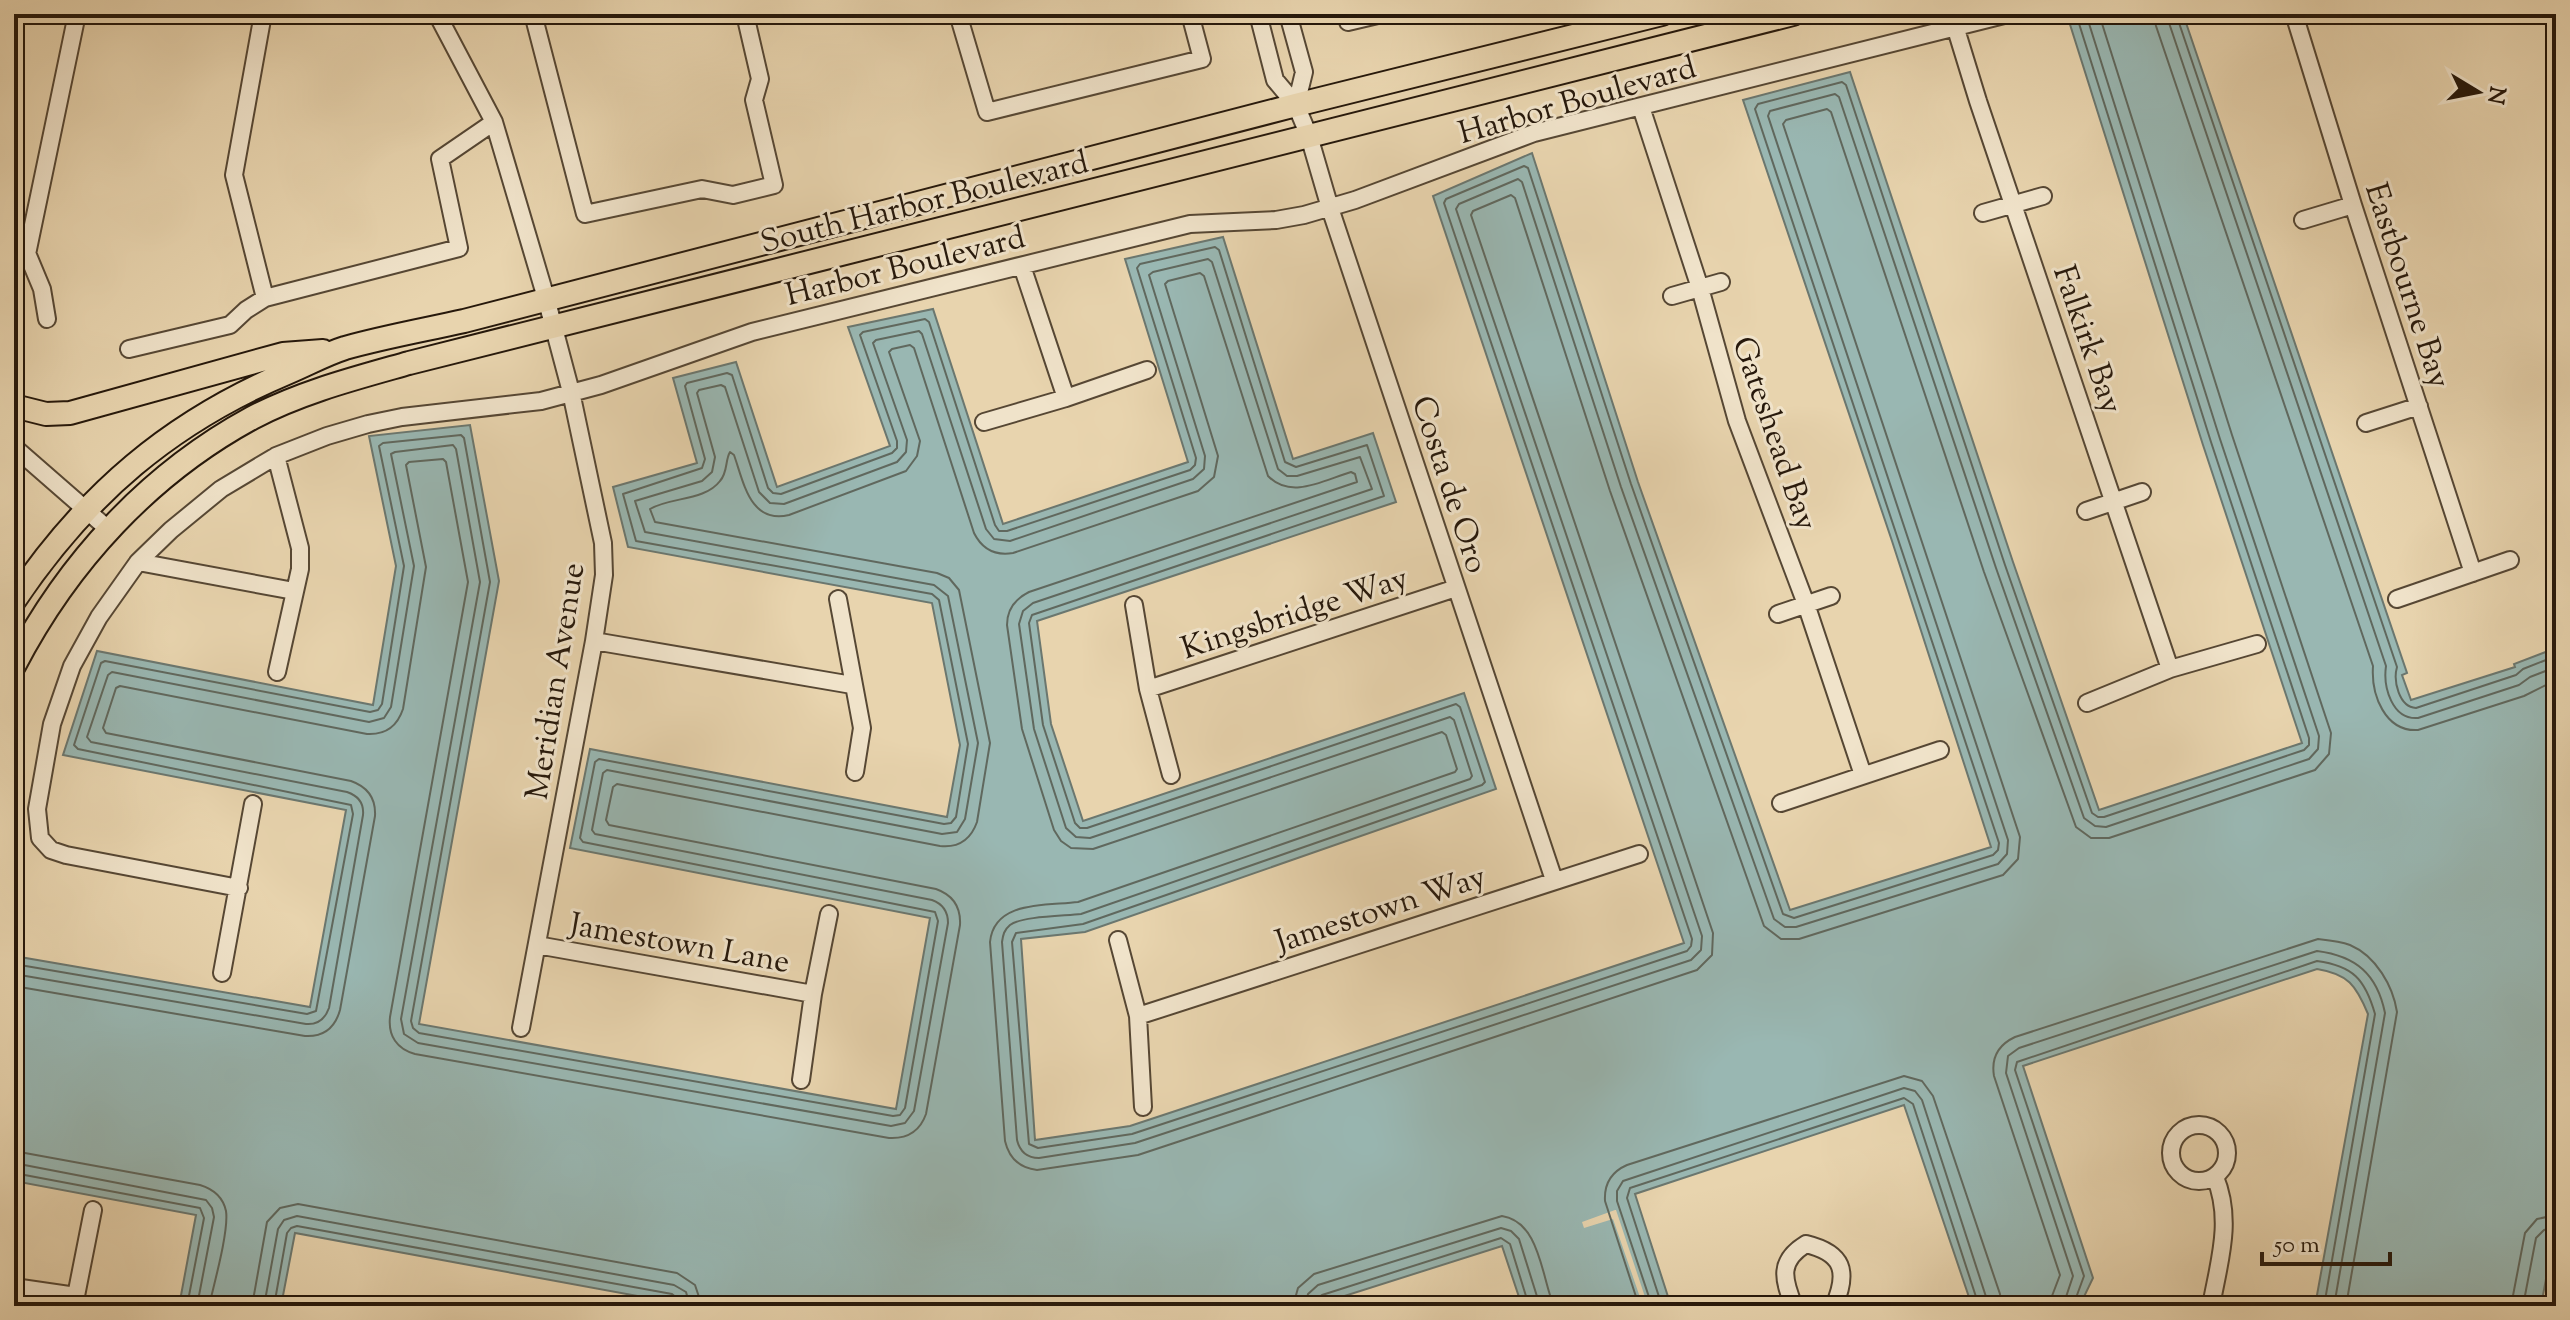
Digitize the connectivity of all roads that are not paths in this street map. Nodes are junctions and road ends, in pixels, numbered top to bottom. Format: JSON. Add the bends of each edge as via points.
{"nodes":[{"id":1,"x":77,"y":14,"type":"edge"},
{"id":2,"x":263,"y":14,"type":"edge"},
{"id":3,"x":437,"y":14,"type":"edge"},
{"id":4,"x":533,"y":14,"type":"edge"},
{"id":5,"x":751,"y":14,"type":"edge"},
{"id":6,"x":958,"y":14,"type":"edge"},
{"id":7,"x":1190,"y":14,"type":"edge"},
{"id":8,"x":1258,"y":14,"type":"edge"},
{"id":9,"x":1288,"y":14,"type":"edge"},
{"id":10,"x":1382,"y":14,"type":"edge"},
{"id":11,"x":1662,"y":14,"type":"edge"},
{"id":12,"x":1793,"y":14,"type":"edge"},
{"id":13,"x":2008,"y":14,"type":"edge"},
{"id":14,"x":2294,"y":14,"type":"edge"},
{"id":15,"x":1347,"y":18,"type":"edge"},
{"id":16,"x":1955,"y":26,"type":"junction"},
{"id":17,"x":1296,"y":105,"type":"junction"},
{"id":18,"x":1641,"y":107,"type":"junction"},
{"id":19,"x":494,"y":122,"type":"junction"},
{"id":20,"x":1309,"y":136,"type":"junction"},
{"id":21,"x":2043,"y":196,"type":"dead end"},
{"id":22,"x":2014,"y":205,"type":"junction"},
{"id":23,"x":2353,"y":205,"type":"junction"},
{"id":24,"x":1330,"y":208,"type":"junction"},
{"id":25,"x":1983,"y":213,"type":"dead end"},
{"id":26,"x":2303,"y":220,"type":"dead end"},
{"id":27,"x":14,"y":222,"type":"edge"},
{"id":28,"x":27,"y":254,"type":"junction"},
{"id":29,"x":1022,"y":266,"type":"junction"},
{"id":30,"x":1721,"y":282,"type":"dead end"},
{"id":31,"x":1700,"y":288,"type":"junction"},
{"id":32,"x":1672,"y":296,"type":"dead end"},
{"id":33,"x":265,"y":298,"type":"junction"},
{"id":34,"x":546,"y":298,"type":"junction"},
{"id":35,"x":47,"y":319,"type":"dead end"},
{"id":36,"x":554,"y":328,"type":"junction"},
{"id":37,"x":129,"y":349,"type":"dead end"},
{"id":38,"x":344,"y":349,"type":"junction"},
{"id":39,"x":1147,"y":370,"type":"dead end"},
{"id":40,"x":571,"y":392,"type":"junction"},
{"id":41,"x":1066,"y":398,"type":"junction"},
{"id":42,"x":14,"y":406,"type":"edge"},
{"id":43,"x":2419,"y":406,"type":"junction"},
{"id":44,"x":984,"y":422,"type":"dead end"},
{"id":45,"x":2366,"y":423,"type":"dead end"},
{"id":46,"x":14,"y":447,"type":"edge"},
{"id":47,"x":276,"y":456,"type":"junction"},
{"id":48,"x":2142,"y":492,"type":"dead end"},
{"id":49,"x":2115,"y":502,"type":"junction"},
{"id":50,"x":84,"y":510,"type":"junction"},
{"id":51,"x":2086,"y":511,"type":"dead end"},
{"id":52,"x":108,"y":529,"type":"junction"},
{"id":53,"x":2510,"y":560,"type":"dead end"},
{"id":54,"x":138,"y":562,"type":"junction"},
{"id":55,"x":2473,"y":573,"type":"junction"},
{"id":56,"x":1456,"y":588,"type":"junction"},
{"id":57,"x":294,"y":591,"type":"junction"},
{"id":58,"x":1831,"y":596,"type":"dead end"},
{"id":59,"x":838,"y":599,"type":"dead end"},
{"id":60,"x":2397,"y":599,"type":"dead end"},
{"id":61,"x":14,"y":601,"type":"edge"},
{"id":62,"x":1806,"y":604,"type":"junction"},
{"id":63,"x":1134,"y":605,"type":"dead end"},
{"id":64,"x":1778,"y":614,"type":"dead end"},
{"id":65,"x":594,"y":641,"type":"junction"},
{"id":66,"x":2257,"y":644,"type":"dead end"},
{"id":67,"x":14,"y":666,"type":"edge"},
{"id":68,"x":2170,"y":669,"type":"junction"},
{"id":69,"x":277,"y":672,"type":"dead end"},
{"id":70,"x":852,"y":685,"type":"junction"},
{"id":71,"x":1148,"y":689,"type":"junction"},
{"id":72,"x":2087,"y":703,"type":"dead end"},
{"id":73,"x":1940,"y":750,"type":"dead end"},
{"id":74,"x":855,"y":772,"type":"dead end"},
{"id":75,"x":1171,"y":775,"type":"dead end"},
{"id":76,"x":1863,"y":775,"type":"junction"},
{"id":77,"x":1781,"y":803,"type":"dead end"},
{"id":78,"x":253,"y":804,"type":"dead end"},
{"id":79,"x":1639,"y":854,"type":"dead end"},
{"id":80,"x":1554,"y":880,"type":"junction"},
{"id":81,"x":239,"y":888,"type":"junction"},
{"id":82,"x":829,"y":914,"type":"dead end"},
{"id":83,"x":1118,"y":940,"type":"dead end"},
{"id":84,"x":537,"y":945,"type":"junction"},
{"id":85,"x":222,"y":973,"type":"dead end"},
{"id":86,"x":813,"y":994,"type":"junction"},
{"id":87,"x":1138,"y":1016,"type":"junction"},
{"id":88,"x":521,"y":1028,"type":"dead end"},
{"id":89,"x":801,"y":1080,"type":"dead end"},
{"id":90,"x":1143,"y":1107,"type":"dead end"},
{"id":91,"x":2215,"y":1177,"type":"dead end"},
{"id":92,"x":93,"y":1210,"type":"dead end"},
{"id":93,"x":14,"y":1287,"type":"edge"},
{"id":94,"x":75,"y":1301,"type":"edge"},
{"id":95,"x":1794,"y":1306,"type":"edge"},
{"id":96,"x":1834,"y":1306,"type":"edge"},
{"id":97,"x":2211,"y":1306,"type":"edge"}],
"edges":[{"from":1,"to":28,"type":"street"},
{"from":2,"to":33,"type":"street","via":[[234,175]]},
{"from":3,"to":19,"type":"street","name":"Meridian Avenue"},
{"from":4,"to":5,"type":"street","via":[[585,214],[702,189],[733,195],[774,185],[754,100],[760,79],[747,23]]},
{"from":6,"to":7,"type":"street","via":[[987,112],[1202,59]]},
{"from":8,"to":17,"type":"street","name":"Costa de Oro","via":[[1275,80]]},
{"from":9,"to":17,"type":"street","via":[[1304,72]]},
{"from":10,"to":15,"type":"street"},
{"from":11,"to":17,"type":"main road","name":"South Harbor Boulevard"},
{"from":12,"to":20,"type":"main road","name":"South Harbor Boulevard"},
{"from":13,"to":16,"type":"street","name":"Harbor Boulevard"},
{"from":14,"to":23,"type":"street","name":"Eastbourne Bay"},
{"from":16,"to":18,"type":"street","name":"Harbor Boulevard"},
{"from":16,"to":22,"type":"street","name":"Falkirk Bay"},
{"from":17,"to":20,"type":"street","name":"Costa de Oro"},
{"from":17,"to":34,"type":"main road","name":"South Harbor Boulevard"},
{"from":18,"to":24,"type":"street","name":"Harbor Boulevard","via":[[1534,133]]},
{"from":18,"to":31,"type":"street","name":"Gateshead Bay"},
{"from":19,"to":33,"type":"street","via":[[440,159],[459,248]]},
{"from":19,"to":34,"type":"street","name":"Meridian Avenue"},
{"from":20,"to":24,"type":"street","name":"Costa de Oro"},
{"from":20,"to":36,"type":"main road","name":"South Harbor Boulevard"},
{"from":21,"to":22,"type":"street"},
{"from":22,"to":25,"type":"street"},
{"from":22,"to":49,"type":"street","name":"Falkirk Bay"},
{"from":23,"to":26,"type":"street"},
{"from":23,"to":43,"type":"street","name":"Eastbourne Bay"},
{"from":24,"to":29,"type":"street","name":"Harbor Boulevard","via":[[1276,220],[1190,224]]},
{"from":24,"to":56,"type":"street","name":"Costa de Oro"},
{"from":27,"to":28,"type":"street"},
{"from":28,"to":35,"type":"street","via":[[42,289]]},
{"from":29,"to":40,"type":"street","name":"Harbor Boulevard","via":[[752,332]]},
{"from":29,"to":41,"type":"street"},
{"from":30,"to":31,"type":"street"},
{"from":31,"to":32,"type":"street"},
{"from":31,"to":62,"type":"street","name":"Gateshead Bay","via":[[1737,421]]},
{"from":33,"to":37,"type":"street","via":[[230,325]]},
{"from":34,"to":36,"type":"street","name":"Meridian Avenue"},
{"from":34,"to":38,"type":"main road","name":"South Harbor Boulevard"},
{"from":36,"to":40,"type":"street","name":"Meridian Avenue"},
{"from":36,"to":52,"type":"main road","name":"South Harbor Boulevard","via":[[409,363],[253,417],[156,483]]},
{"from":38,"to":42,"type":"main road","via":[[283,354],[70,413]]},
{"from":38,"to":50,"type":"main road","name":"South Harbor Boulevard","via":[[243,393],[196,420],[115,479]]},
{"from":39,"to":41,"type":"street"},
{"from":40,"to":47,"type":"street","name":"Harbor Boulevard","via":[[541,401],[368,424]]},
{"from":40,"to":65,"type":"street","name":"Meridian Avenue","via":[[603,543]]},
{"from":41,"to":44,"type":"street"},
{"from":43,"to":45,"type":"street"},
{"from":43,"to":55,"type":"street","name":"Eastbourne Bay"},
{"from":46,"to":50,"type":"street"},
{"from":47,"to":54,"type":"street","name":"Harbor Boulevard","via":[[221,489]]},
{"from":47,"to":57,"type":"street","via":[[300,548]]},
{"from":48,"to":49,"type":"street"},
{"from":49,"to":51,"type":"street"},
{"from":49,"to":68,"type":"street","name":"Falkirk Bay"},
{"from":50,"to":52,"type":"street"},
{"from":50,"to":61,"type":"main road","name":"South Harbor Boulevard"},
{"from":52,"to":67,"type":"main road","name":"South Harbor Boulevard","via":[[63,584]]},
{"from":53,"to":55,"type":"street"},
{"from":54,"to":57,"type":"street"},
{"from":54,"to":81,"type":"street","name":"Harbor Boulevard","via":[[72,666],[52,724],[37,809],[40,838],[51,850],[66,855]]},
{"from":55,"to":60,"type":"street"},
{"from":56,"to":71,"type":"street","name":"Kingsbridge Way"},
{"from":56,"to":80,"type":"street","name":"Costa de Oro"},
{"from":57,"to":69,"type":"street"},
{"from":58,"to":62,"type":"street"},
{"from":59,"to":70,"type":"street"},
{"from":62,"to":64,"type":"street"},
{"from":62,"to":76,"type":"street","name":"Gateshead Bay"},
{"from":63,"to":71,"type":"street"},
{"from":65,"to":70,"type":"street"},
{"from":65,"to":84,"type":"street","name":"Meridian Avenue"},
{"from":66,"to":68,"type":"street"},
{"from":68,"to":72,"type":"street"},
{"from":70,"to":74,"type":"street","via":[[862,728]]},
{"from":71,"to":75,"type":"street"},
{"from":73,"to":76,"type":"street"},
{"from":76,"to":77,"type":"street"},
{"from":78,"to":81,"type":"street"},
{"from":79,"to":80,"type":"street","name":"Jamestown Way"},
{"from":80,"to":87,"type":"street","name":"Jamestown Way"},
{"from":81,"to":85,"type":"street"},
{"from":82,"to":86,"type":"street","name":"Jamestown Lane"},
{"from":83,"to":87,"type":"street"},
{"from":84,"to":86,"type":"street","name":"Jamestown Lane"},
{"from":84,"to":88,"type":"street","name":"Meridian Avenue"},
{"from":86,"to":89,"type":"street","name":"Jamestown Lane"},
{"from":87,"to":90,"type":"street"},
{"from":91,"to":97,"type":"street","via":[[2224,1198],[2224,1235]]},
{"from":92,"to":94,"type":"street"},
{"from":93,"to":94,"type":"street"},
{"from":95,"to":96,"type":"street","via":[[1784,1271],[1790,1254],[1806,1244],[1835,1255],[1842,1273]]}]}
